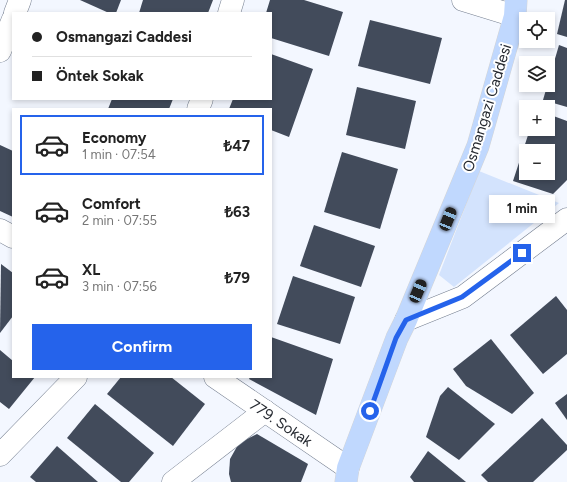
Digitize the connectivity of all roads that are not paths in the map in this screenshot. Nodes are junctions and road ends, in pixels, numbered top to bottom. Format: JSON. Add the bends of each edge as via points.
{"nodes":[{"id":1,"x":20,"y":0,"type":"edge"},
{"id":2,"x":233,"y":0,"type":"edge"},
{"id":3,"x":463,"y":0,"type":"edge"},
{"id":4,"x":516,"y":8,"type":"edge"},
{"id":5,"x":15,"y":12,"type":"edge"},
{"id":6,"x":229,"y":12,"type":"edge"},
{"id":7,"x":12,"y":21,"type":"edge"},
{"id":8,"x":0,"y":51,"type":"edge"},
{"id":9,"x":567,"y":219,"type":"edge"},
{"id":10,"x":0,"y":230,"type":"edge"},
{"id":11,"x":12,"y":236,"type":"edge"},
{"id":12,"x":406,"y":320,"type":"junction"},
{"id":13,"x":75,"y":378,"type":"edge"},
{"id":14,"x":216,"y":378,"type":"edge"},
{"id":15,"x":265,"y":411,"type":"junction"},
{"id":16,"x":0,"y":455,"type":"edge"},
{"id":17,"x":347,"y":475,"type":"edge"},
{"id":18,"x":173,"y":482,"type":"edge"}],
"edges":[{"from":1,"to":5,"type":"street"},
{"from":2,"to":6,"type":"street"},
{"from":3,"to":4,"type":"street"},
{"from":4,"to":12,"type":"main road","name":"Osmangazi Caddesi","via":[[478,146]]},
{"from":7,"to":8,"type":"street"},
{"from":9,"to":12,"type":"street","via":[[462,297]]},
{"from":10,"to":11,"type":"street"},
{"from":12,"to":17,"type":"main road","name":"Osmangazi Caddesi","via":[[396,338]]},
{"from":13,"to":16,"type":"street"},
{"from":14,"to":15,"type":"street","name":"779. Sokak"},
{"from":15,"to":17,"type":"street","name":"779. Sokak"},
{"from":15,"to":18,"type":"street"}]}
